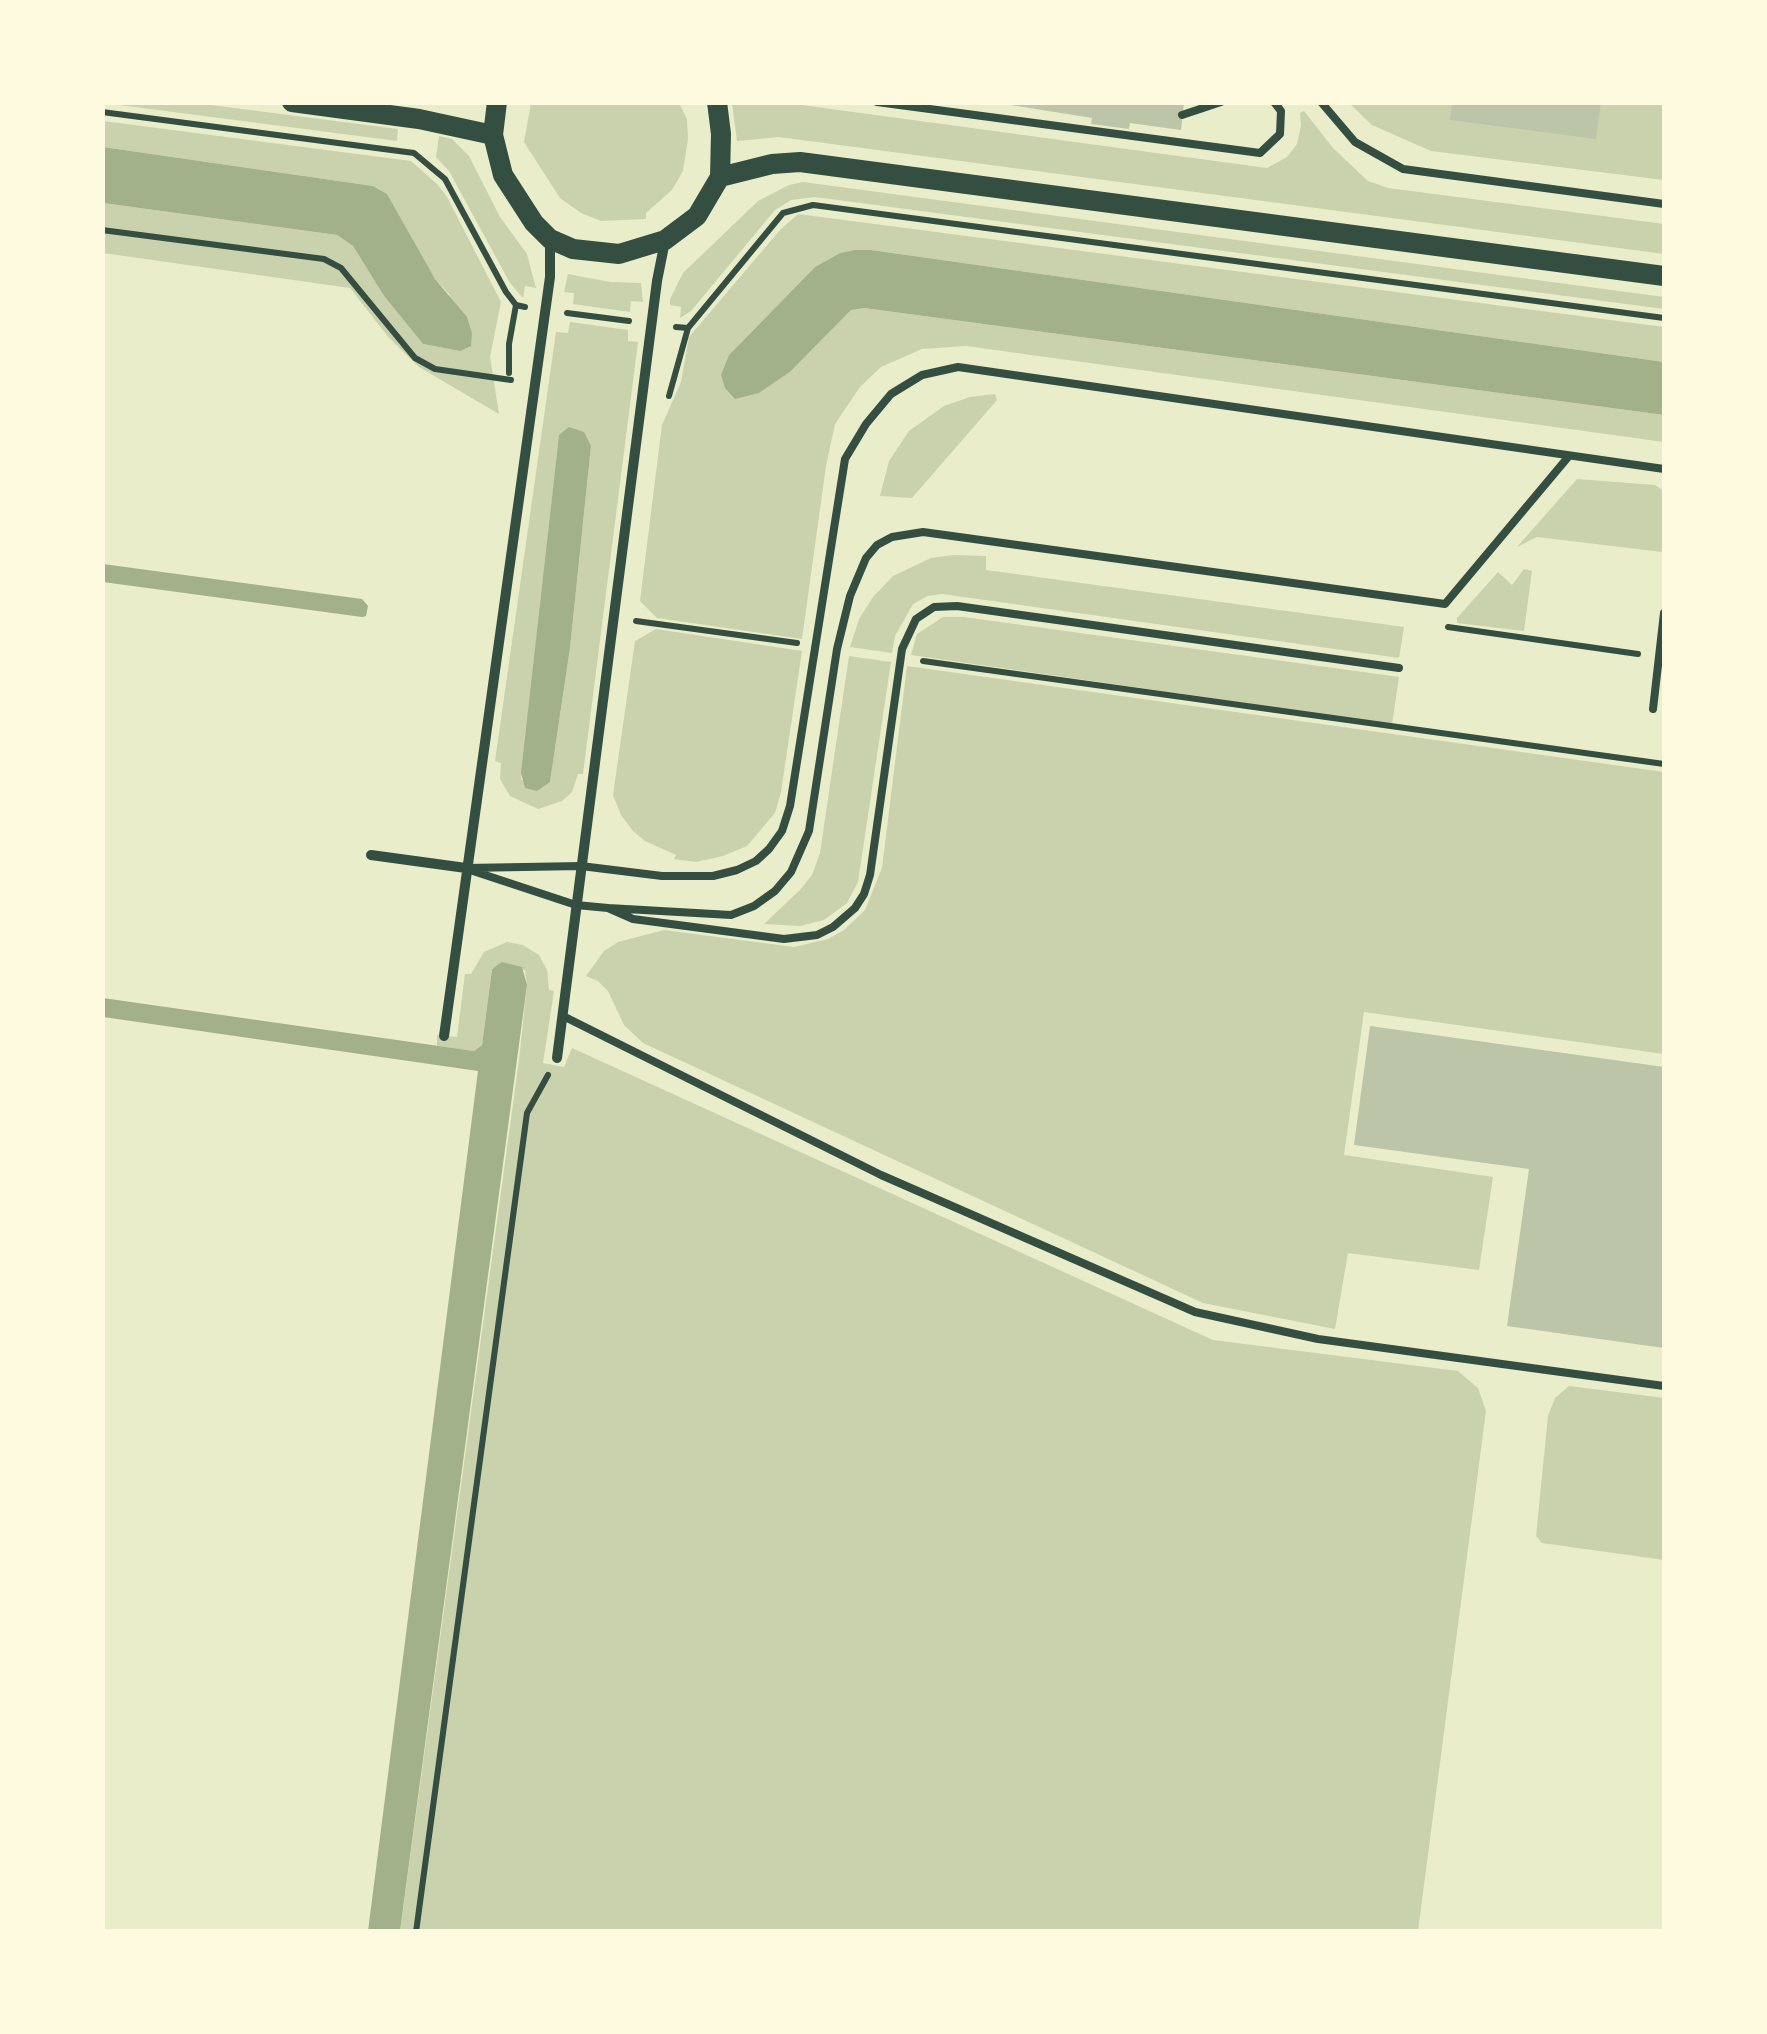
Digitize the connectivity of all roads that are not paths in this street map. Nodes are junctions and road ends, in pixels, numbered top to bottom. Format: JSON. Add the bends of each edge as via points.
{"nodes":[{"id":1,"x":292,"y":102,"type":"edge"},
{"id":2,"x":497,"y":102,"type":"edge"},
{"id":3,"x":717,"y":102,"type":"edge"},
{"id":4,"x":877,"y":102,"type":"edge"},
{"id":5,"x":1221,"y":102,"type":"edge"},
{"id":6,"x":1274,"y":102,"type":"edge"},
{"id":7,"x":1321,"y":102,"type":"edge"},
{"id":8,"x":1182,"y":115,"type":"dead end"},
{"id":9,"x":493,"y":135,"type":"junction"},
{"id":10,"x":720,"y":177,"type":"junction"},
{"id":11,"x":1664,"y":204,"type":"edge"},
{"id":12,"x":550,"y":239,"type":"junction"},
{"id":13,"x":666,"y":240,"type":"junction"},
{"id":14,"x":1664,"y":276,"type":"edge"},
{"id":15,"x":1569,"y":456,"type":"junction"},
{"id":16,"x":1664,"y":469,"type":"edge"},
{"id":17,"x":1664,"y":613,"type":"edge"},
{"id":18,"x":1400,"y":668,"type":"dead end"},
{"id":19,"x":1653,"y":709,"type":"dead end"},
{"id":20,"x":371,"y":856,"type":"dead end"},
{"id":21,"x":581,"y":866,"type":"junction"},
{"id":22,"x":466,"y":868,"type":"junction"},
{"id":23,"x":576,"y":904,"type":"junction"},
{"id":24,"x":608,"y":908,"type":"junction"},
{"id":25,"x":562,"y":1016,"type":"junction"},
{"id":26,"x":444,"y":1036,"type":"dead end"},
{"id":27,"x":557,"y":1058,"type":"road end"},
{"id":28,"x":1664,"y":1386,"type":"edge"}],
"edges":[{"from":1,"to":9,"type":"main road"},
{"from":2,"to":9,"type":"main road"},
{"from":3,"to":10,"type":"main road"},
{"from":4,"to":6,"type":"lane","via":[[1260,153],[1280,134],[1281,111]]},
{"from":5,"to":8,"type":"lane"},
{"from":7,"to":11,"type":"lane","via":[[1355,142],[1403,169]]},
{"from":9,"to":12,"type":"main road","via":[[503,175]]},
{"from":10,"to":13,"type":"main road","via":[[697,216]]},
{"from":10,"to":14,"type":"main road","via":[[800,162]]},
{"from":12,"to":13,"type":"main road","via":[[619,254]]},
{"from":12,"to":22,"type":"street"},
{"from":13,"to":21,"type":"street"},
{"from":15,"to":16,"type":"lane"},
{"from":15,"to":21,"type":"lane","via":[[958,366],[922,375],[891,394],[845,459],[790,806],[770,849],[713,876]]},
{"from":15,"to":24,"type":"lane","via":[[1445,604],[923,532],[892,537],[866,558],[850,596],[810,832],[791,872],[775,891],[731,915]]},
{"from":17,"to":19,"type":"lane"},
{"from":18,"to":24,"type":"lane","via":[[945,606],[924,612],[900,658],[870,875],[846,918],[817,935],[784,939],[633,919]]},
{"from":20,"to":22,"type":"street"},
{"from":21,"to":22,"type":"lane"},
{"from":21,"to":23,"type":"street"},
{"from":22,"to":23,"type":"lane"},
{"from":22,"to":26,"type":"street"},
{"from":23,"to":24,"type":"lane"},
{"from":23,"to":25,"type":"street"},
{"from":25,"to":27,"type":"street"},
{"from":25,"to":28,"type":"lane","via":[[881,1175],[1194,1312],[1318,1339]]}]}
